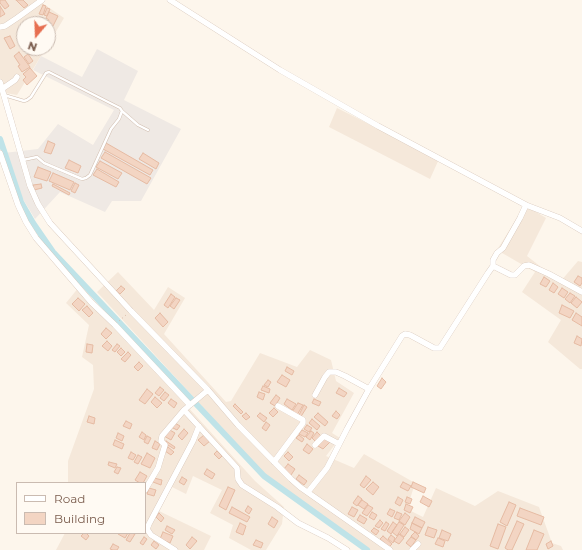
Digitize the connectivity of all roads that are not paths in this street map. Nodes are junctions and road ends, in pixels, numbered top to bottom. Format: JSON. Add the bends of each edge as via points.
{"nodes":[{"id":1,"x":42,"y":0,"type":"edge"},
{"id":2,"x":170,"y":0,"type":"edge"},
{"id":3,"x":0,"y":27,"type":"edge"},
{"id":4,"x":17,"y":77,"type":"dead end"},
{"id":5,"x":0,"y":82,"type":"edge"},
{"id":6,"x":3,"y":92,"type":"junction"},
{"id":7,"x":122,"y":111,"type":"junction"},
{"id":8,"x":148,"y":130,"type":"dead end"},
{"id":9,"x":0,"y":153,"type":"edge"},
{"id":10,"x":22,"y":160,"type":"junction"},
{"id":11,"x":526,"y":205,"type":"junction"},
{"id":12,"x":582,"y":231,"type":"edge"},
{"id":13,"x":493,"y":266,"type":"junction"},
{"id":14,"x":582,"y":292,"type":"edge"},
{"id":15,"x":369,"y":389,"type":"junction"},
{"id":16,"x":206,"y":392,"type":"junction"},
{"id":17,"x":315,"y":394,"type":"dead end"},
{"id":18,"x":192,"y":404,"type":"junction"},
{"id":19,"x":278,"y":406,"type":"dead end"},
{"id":20,"x":184,"y":410,"type":"junction"},
{"id":21,"x":199,"y":426,"type":"junction"},
{"id":22,"x":339,"y":444,"type":"junction"},
{"id":23,"x":315,"y":445,"type":"dead end"},
{"id":24,"x":274,"y":462,"type":"junction"},
{"id":25,"x":146,"y":488,"type":"edge"},
{"id":26,"x":308,"y":492,"type":"junction"},
{"id":27,"x":418,"y":544,"type":"dead end"},
{"id":28,"x":175,"y":550,"type":"edge"},
{"id":29,"x":347,"y":550,"type":"edge"},
{"id":30,"x":390,"y":550,"type":"edge"},
{"id":31,"x":412,"y":550,"type":"edge"}],
"edges":[{"from":1,"to":3,"type":"street"},
{"from":2,"to":11,"type":"street","via":[[306,85]]},
{"from":4,"to":6,"type":"street"},
{"from":5,"to":6,"type":"street"},
{"from":6,"to":7,"type":"lane","via":[[27,100],[46,73],[50,72]]},
{"from":6,"to":10,"type":"street"},
{"from":7,"to":8,"type":"lane"},
{"from":7,"to":10,"type":"lane","via":[[90,175],[86,178],[82,179],[44,163],[37,157]]},
{"from":9,"to":18,"type":"street","via":[[18,205],[36,238],[92,302]]},
{"from":10,"to":16,"type":"street","via":[[38,204],[50,223]]},
{"from":11,"to":12,"type":"street","via":[[560,218]]},
{"from":11,"to":13,"type":"street","via":[[493,260]]},
{"from":13,"to":14,"type":"street","via":[[515,276],[524,266],[529,265]]},
{"from":13,"to":15,"type":"street","via":[[440,348],[434,348],[405,334]]},
{"from":15,"to":17,"type":"street","via":[[336,372],[328,372]]},
{"from":15,"to":22,"type":"street"},
{"from":16,"to":18,"type":"street"},
{"from":16,"to":24,"type":"street"},
{"from":18,"to":20,"type":"street"},
{"from":19,"to":24,"type":"street","via":[[303,420],[303,423]]},
{"from":20,"to":21,"type":"street"},
{"from":20,"to":25,"type":"street","via":[[162,436],[161,441],[165,445],[158,468]]},
{"from":21,"to":28,"type":"street","via":[[147,529],[151,535]]},
{"from":21,"to":29,"type":"street","via":[[237,468],[238,479],[242,485],[298,523]]},
{"from":22,"to":23,"type":"street","via":[[324,436]]},
{"from":22,"to":26,"type":"street","via":[[327,468]]},
{"from":24,"to":26,"type":"street"},
{"from":26,"to":30,"type":"street"},
{"from":27,"to":31,"type":"street"}]}
